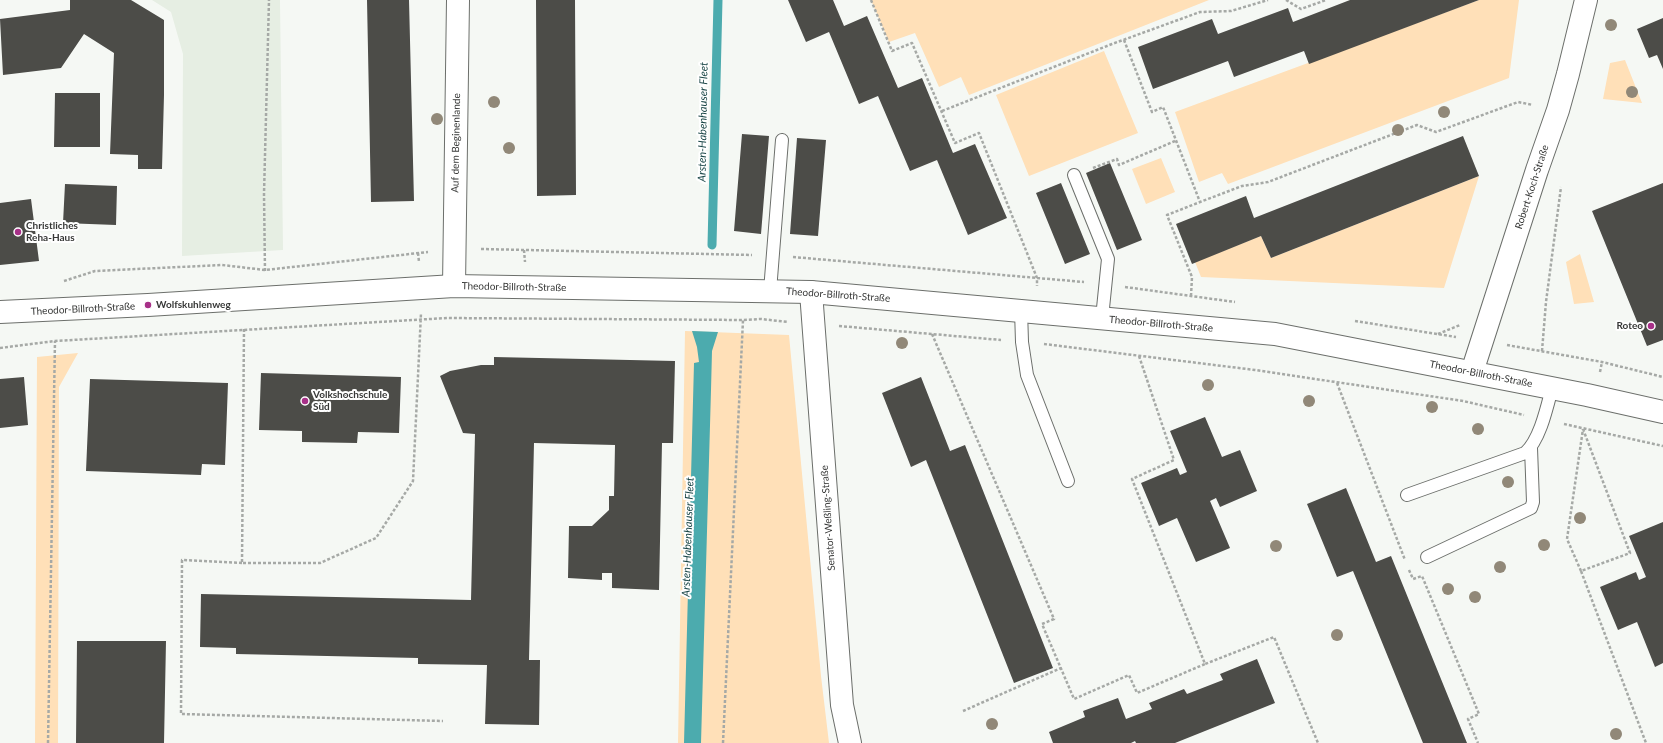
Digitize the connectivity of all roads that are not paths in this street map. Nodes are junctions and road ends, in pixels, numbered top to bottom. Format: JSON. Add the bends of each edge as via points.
{"nodes":[{"id":1,"x":458,"y":0,"type":"edge"},
{"id":2,"x":1586,"y":0,"type":"edge"},
{"id":3,"x":782,"y":140,"type":"dead end"},
{"id":4,"x":1074,"y":176,"type":"road end"},
{"id":5,"x":454,"y":286,"type":"junction"},
{"id":6,"x":770,"y":291,"type":"junction"},
{"id":7,"x":810,"y":292,"type":"junction"},
{"id":8,"x":1028,"y":310,"type":"junction"},
{"id":9,"x":2,"y":313,"type":"edge"},
{"id":10,"x":1102,"y":318,"type":"junction"},
{"id":11,"x":1472,"y":372,"type":"junction"},
{"id":12,"x":1552,"y":388,"type":"junction"},
{"id":13,"x":1663,"y":412,"type":"edge"},
{"id":14,"x":1531,"y":448,"type":"junction"},
{"id":15,"x":1068,"y":481,"type":"dead end"},
{"id":16,"x":1407,"y":495,"type":"dead end"},
{"id":17,"x":1427,"y":558,"type":"dead end"},
{"id":18,"x":850,"y":743,"type":"edge"}],
"edges":[{"from":1,"to":5,"type":"street","name":"Auf dem Beginenlande"},
{"from":2,"to":11,"type":"street","name":"Robert-Koch-Straße","via":[[1558,110],[1536,170]]},
{"from":3,"to":6,"type":"lane"},
{"from":4,"to":10,"type":"lane","via":[[1108,259]]},
{"from":5,"to":6,"type":"street","name":"Theodor-Billroth-Straße"},
{"from":5,"to":9,"type":"street","name":"Theodor-Billroth-Straße"},
{"from":6,"to":7,"type":"street","name":"Theodor-Billroth-Straße"},
{"from":7,"to":8,"type":"street","name":"Theodor-Billroth-Straße"},
{"from":7,"to":18,"type":"street","name":"Senator-Weßling-Straße","via":[[842,704]]},
{"from":8,"to":10,"type":"street","name":"Theodor-Billroth-Straße"},
{"from":8,"to":15,"type":"lane","via":[[1022,342],[1028,375]]},
{"from":10,"to":11,"type":"street","name":"Theodor-Billroth-Straße","via":[[1275,334]]},
{"from":11,"to":12,"type":"street","name":"Theodor-Billroth-Straße"},
{"from":12,"to":13,"type":"street","name":"Theodor-Billroth-Straße"},
{"from":12,"to":14,"type":"lane","via":[[1543,420]]},
{"from":14,"to":16,"type":"lane","via":[[1515,457]]},
{"from":14,"to":17,"type":"lane","via":[[1531,508]]}]}
